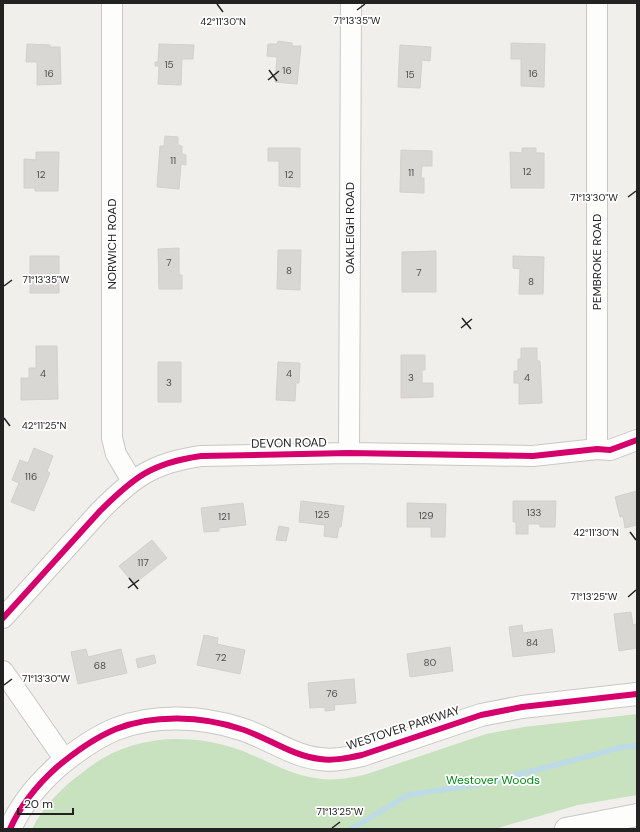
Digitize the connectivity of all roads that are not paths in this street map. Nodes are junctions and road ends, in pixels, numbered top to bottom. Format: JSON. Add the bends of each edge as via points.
{"nodes":[{"id":1,"x":112,"y":3,"type":"edge"},
{"id":2,"x":351,"y":3,"type":"edge"},
{"id":3,"x":597,"y":3,"type":"edge"},
{"id":4,"x":637,"y":440,"type":"edge"},
{"id":5,"x":597,"y":449,"type":"junction"},
{"id":6,"x":349,"y":453,"type":"junction"},
{"id":7,"x":132,"y":481,"type":"junction"},
{"id":8,"x":3,"y":618,"type":"edge"},
{"id":9,"x":3,"y":671,"type":"edge"},
{"id":10,"x":637,"y":694,"type":"edge"},
{"id":11,"x":65,"y":760,"type":"junction"},
{"id":12,"x":637,"y":815,"type":"edge"},
{"id":13,"x":10,"y":829,"type":"edge"},
{"id":14,"x":566,"y":829,"type":"edge"}],
"edges":[{"from":1,"to":7,"type":"street","name":"NORWICH ROAD","via":[[112,438],[116,454]]},
{"from":2,"to":6,"type":"street","name":"OAKLEIGH ROAD"},
{"from":3,"to":5,"type":"street","name":"PEMBROKE ROAD"},
{"from":4,"to":5,"type":"street","name":"DEVON ROAD","via":[[610,450]]},
{"from":5,"to":6,"type":"street","name":"DEVON ROAD","via":[[533,456]]},
{"from":6,"to":7,"type":"street","name":"DEVON ROAD","via":[[201,456],[160,465]]},
{"from":7,"to":8,"type":"street","name":"DEVON ROAD","via":[[100,511]]},
{"from":9,"to":11,"type":"street"},
{"from":10,"to":11,"type":"street","name":"WESTOVER PARKWAY","via":[[522,707],[481,715],[346,759],[319,759],[307,756],[224,724],[170,719],[152,720],[116,729],[98,737]]},
{"from":11,"to":13,"type":"street","name":"WESTOVER PARKWAY","via":[[29,796]]},
{"from":12,"to":14,"type":"street"}]}
